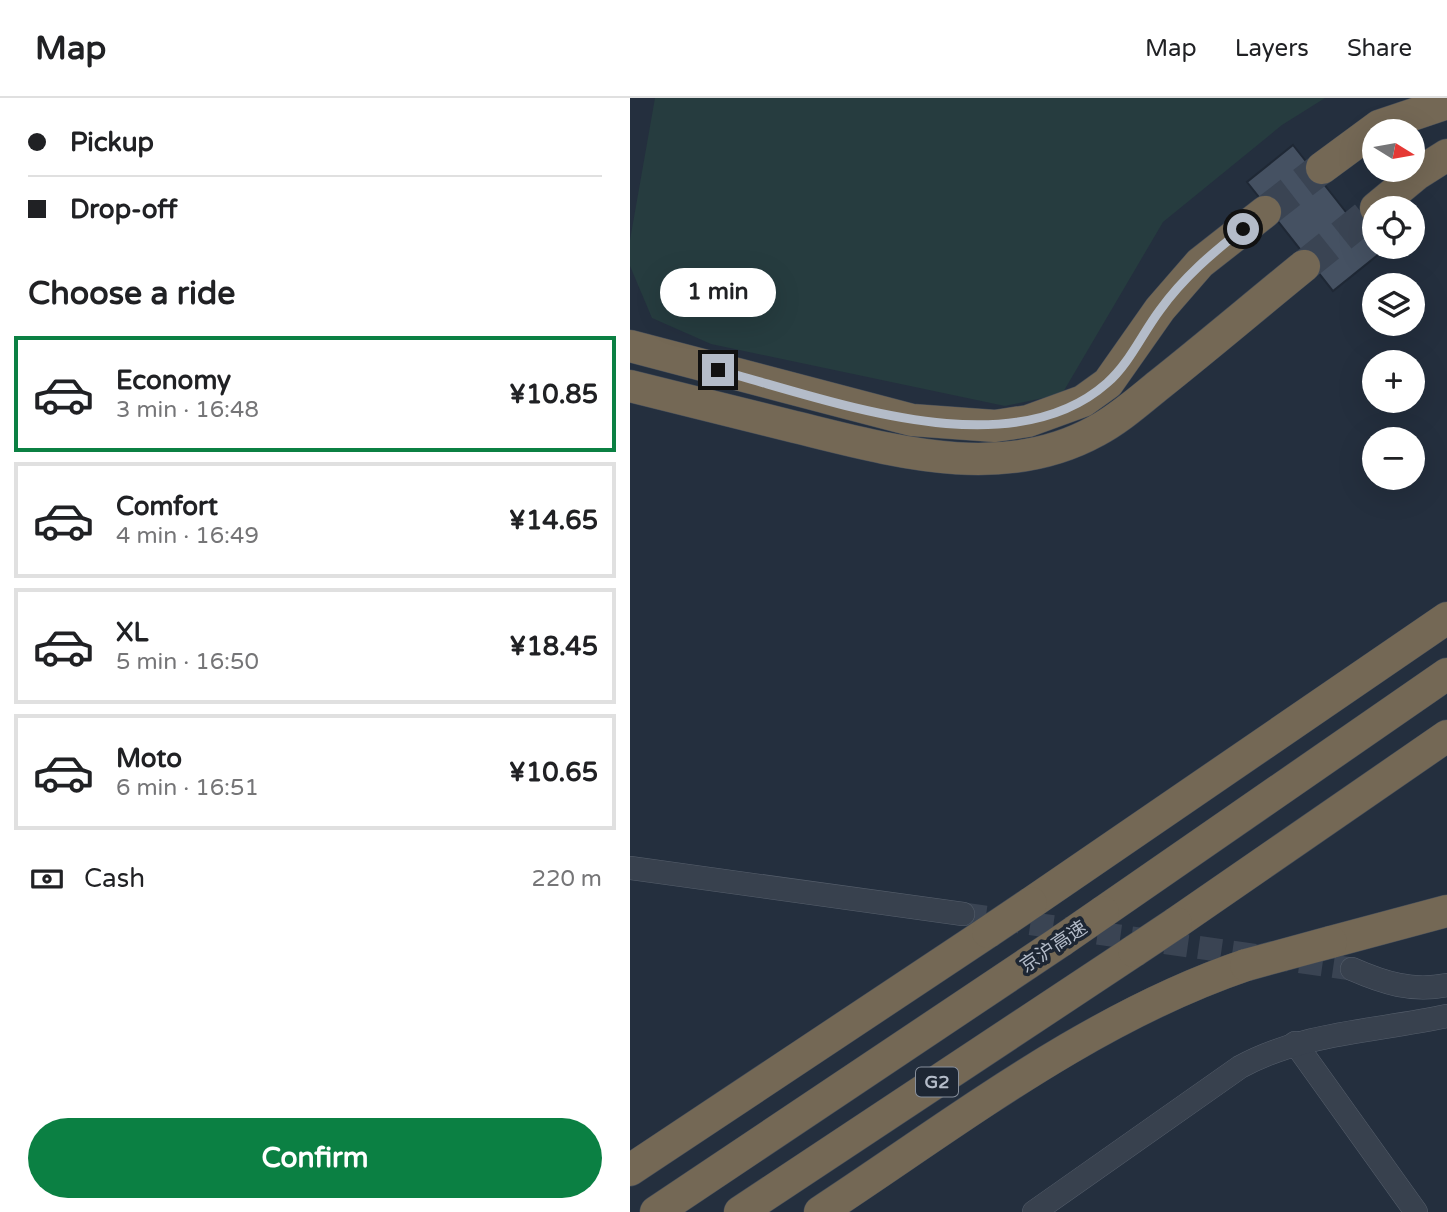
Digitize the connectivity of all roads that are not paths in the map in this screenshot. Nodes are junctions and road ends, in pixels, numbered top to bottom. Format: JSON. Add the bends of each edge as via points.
{"nodes":[{"id":1,"x":1447,"y":103,"type":"edge"},
{"id":2,"x":1447,"y":155,"type":"edge"},
{"id":3,"x":1322,"y":168,"type":"tunnel mouth"},
{"id":4,"x":1390,"y":196,"type":"tunnel mouth"},
{"id":5,"x":1265,"y":212,"type":"tunnel mouth"},
{"id":6,"x":1304,"y":266,"type":"tunnel mouth"},
{"id":7,"x":630,"y":346,"type":"edge"},
{"id":8,"x":630,"y":386,"type":"edge"},
{"id":9,"x":1447,"y":618,"type":"edge"},
{"id":10,"x":1447,"y":674,"type":"edge"},
{"id":11,"x":1439,"y":747,"type":"edge"},
{"id":12,"x":630,"y":868,"type":"edge"},
{"id":13,"x":1447,"y":911,"type":"edge"},
{"id":14,"x":976,"y":923,"type":"junction"},
{"id":15,"x":1352,"y":969,"type":"tunnel mouth"},
{"id":16,"x":1447,"y":985,"type":"edge"},
{"id":17,"x":1447,"y":1016,"type":"edge"},
{"id":18,"x":1295,"y":1043,"type":"junction"},
{"id":19,"x":630,"y":1170,"type":"edge"},
{"id":20,"x":656,"y":1212,"type":"edge"},
{"id":21,"x":740,"y":1212,"type":"edge"},
{"id":22,"x":820,"y":1212,"type":"edge"},
{"id":23,"x":1034,"y":1212,"type":"edge"},
{"id":24,"x":1416,"y":1212,"type":"edge"}],
"edges":[{"from":1,"to":3,"type":"highway","via":[[1378,126]]},
{"from":2,"to":4,"type":"highway"},
{"from":5,"to":7,"type":"highway","via":[[1200,263],[1160,309],[1108,383],[1083,401],[1028,421],[982,425],[912,420]]},
{"from":6,"to":8,"type":"highway","via":[[1097,431],[1037,452],[996,459],[904,453]]},
{"from":9,"to":14,"type":"highway","bridge":true,"via":[[1031,903]]},
{"from":10,"to":20,"type":"highway","name":"京沪高速","number":"G2","bridge":true,"via":[[1061,941]]},
{"from":11,"to":21,"type":"highway","number":"G2","bridge":true},
{"from":12,"to":14,"type":"street"},
{"from":13,"to":22,"type":"highway","bridge":true,"via":[[1246,965],[1126,1014]]},
{"from":14,"to":19,"type":"highway"},
{"from":15,"to":16,"type":"street","via":[[1401,986]]},
{"from":17,"to":18,"type":"street"},
{"from":18,"to":23,"type":"street","via":[[1240,1067]]},
{"from":18,"to":24,"type":"street"}]}
